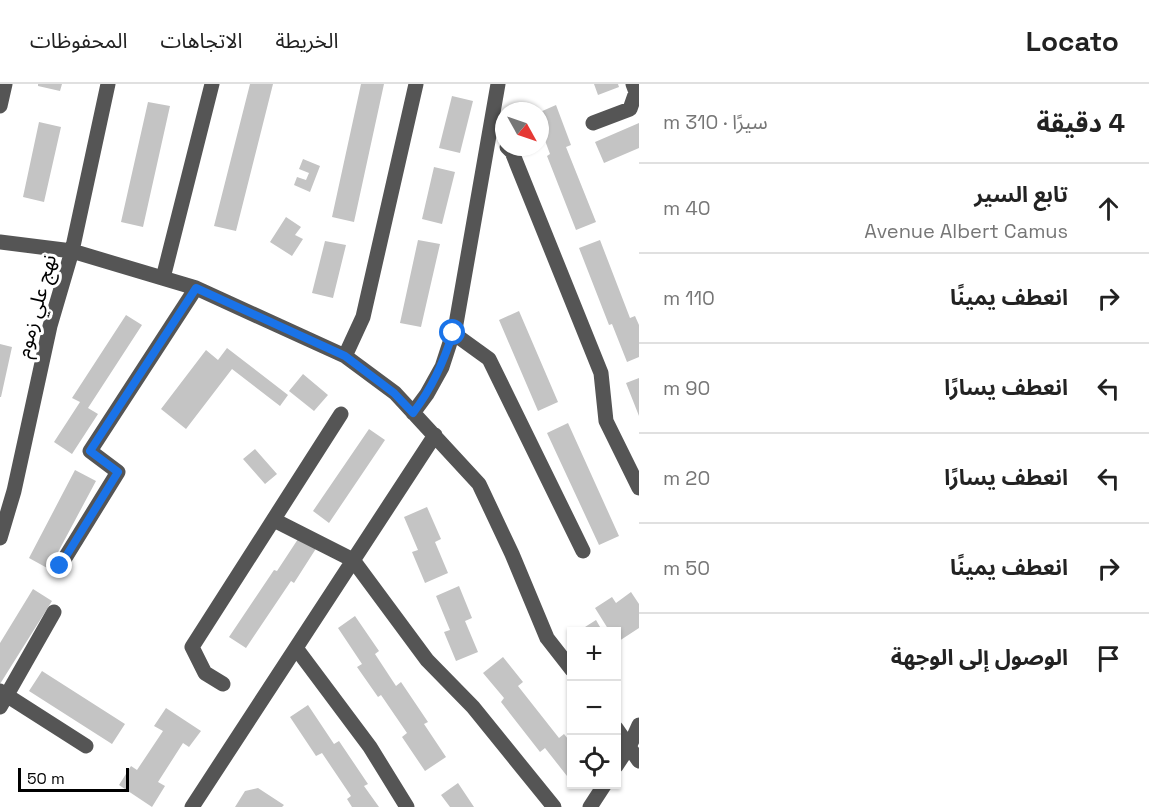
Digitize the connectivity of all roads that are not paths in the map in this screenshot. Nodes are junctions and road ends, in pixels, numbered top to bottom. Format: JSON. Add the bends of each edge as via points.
{"nodes":[{"id":1,"x":5,"y":84,"type":"edge"},
{"id":2,"x":108,"y":84,"type":"edge"},
{"id":3,"x":212,"y":84,"type":"edge"},
{"id":4,"x":416,"y":84,"type":"edge"},
{"id":5,"x":498,"y":84,"type":"edge"},
{"id":6,"x":633,"y":84,"type":"edge"},
{"id":7,"x":0,"y":106,"type":"edge"},
{"id":8,"x":593,"y":123,"type":"dead end"},
{"id":9,"x":490,"y":131,"type":"junction"},
{"id":10,"x":495,"y":136,"type":"edge"},
{"id":11,"x":514,"y":156,"type":"edge"},
{"id":12,"x":0,"y":242,"type":"edge"},
{"id":13,"x":72,"y":251,"type":"junction"},
{"id":14,"x":163,"y":278,"type":"junction"},
{"id":15,"x":196,"y":288,"type":"junction"},
{"id":16,"x":453,"y":333,"type":"junction"},
{"id":17,"x":345,"y":356,"type":"junction"},
{"id":18,"x":413,"y":413,"type":"junction"},
{"id":19,"x":341,"y":414,"type":"dead end"},
{"id":20,"x":435,"y":435,"type":"junction"},
{"id":21,"x":639,"y":488,"type":"edge"},
{"id":22,"x":274,"y":520,"type":"junction"},
{"id":23,"x":0,"y":538,"type":"edge"},
{"id":24,"x":583,"y":551,"type":"dead end"},
{"id":25,"x":353,"y":560,"type":"junction"},
{"id":26,"x":60,"y":566,"type":"dead end"},
{"id":27,"x":54,"y":612,"type":"dead end"},
{"id":28,"x":296,"y":648,"type":"junction"},
{"id":29,"x":567,"y":664,"type":"edge"},
{"id":30,"x":223,"y":684,"type":"dead end"},
{"id":31,"x":2,"y":698,"type":"edge"},
{"id":32,"x":639,"y":724,"type":"edge"},
{"id":33,"x":621,"y":734,"type":"edge"},
{"id":34,"x":630,"y":745,"type":"junction"},
{"id":35,"x":86,"y":747,"type":"dead end"},
{"id":36,"x":621,"y":758,"type":"edge"},
{"id":37,"x":639,"y":761,"type":"edge"},
{"id":38,"x":602,"y":789,"type":"edge"},
{"id":39,"x":192,"y":807,"type":"edge"},
{"id":40,"x":407,"y":807,"type":"edge"},
{"id":41,"x":554,"y":807,"type":"edge"},
{"id":42,"x":590,"y":807,"type":"edge"}],
"edges":[{"from":1,"to":7,"type":"street"},
{"from":2,"to":13,"type":"street","name":"نهج علي زموم"},
{"from":3,"to":14,"type":"street"},
{"from":4,"to":17,"type":"street","via":[[363,317]]},
{"from":5,"to":9,"type":"street"},
{"from":6,"to":8,"type":"street","via":[[636,92],[630,109]]},
{"from":9,"to":10,"type":"street"},
{"from":9,"to":16,"type":"street"},
{"from":11,"to":21,"type":"street","via":[[602,373],[606,421]]},
{"from":12,"to":13,"type":"street"},
{"from":13,"to":14,"type":"street"},
{"from":13,"to":23,"type":"street","name":"نهج علي زموم","via":[[50,326]]},
{"from":14,"to":15,"type":"street"},
{"from":15,"to":17,"type":"street"},
{"from":15,"to":26,"type":"street","via":[[90,451],[118,472]]},
{"from":16,"to":18,"type":"street","via":[[442,367]]},
{"from":16,"to":24,"type":"street","via":[[489,359]]},
{"from":17,"to":18,"type":"street","via":[[394,393]]},
{"from":18,"to":20,"type":"street"},
{"from":19,"to":22,"type":"street"},
{"from":20,"to":25,"type":"street"},
{"from":20,"to":29,"type":"street","via":[[479,484],[547,638]]},
{"from":22,"to":25,"type":"street"},
{"from":22,"to":30,"type":"street","via":[[192,647],[205,673]]},
{"from":25,"to":28,"type":"street"},
{"from":25,"to":41,"type":"street","via":[[426,660],[473,707]]},
{"from":27,"to":31,"type":"street"},
{"from":28,"to":39,"type":"street"},
{"from":28,"to":40,"type":"street","via":[[370,747]]},
{"from":31,"to":35,"type":"street"},
{"from":32,"to":34,"type":"street"},
{"from":33,"to":34,"type":"street"},
{"from":34,"to":36,"type":"street"},
{"from":34,"to":37,"type":"street"},
{"from":38,"to":42,"type":"street"}]}
